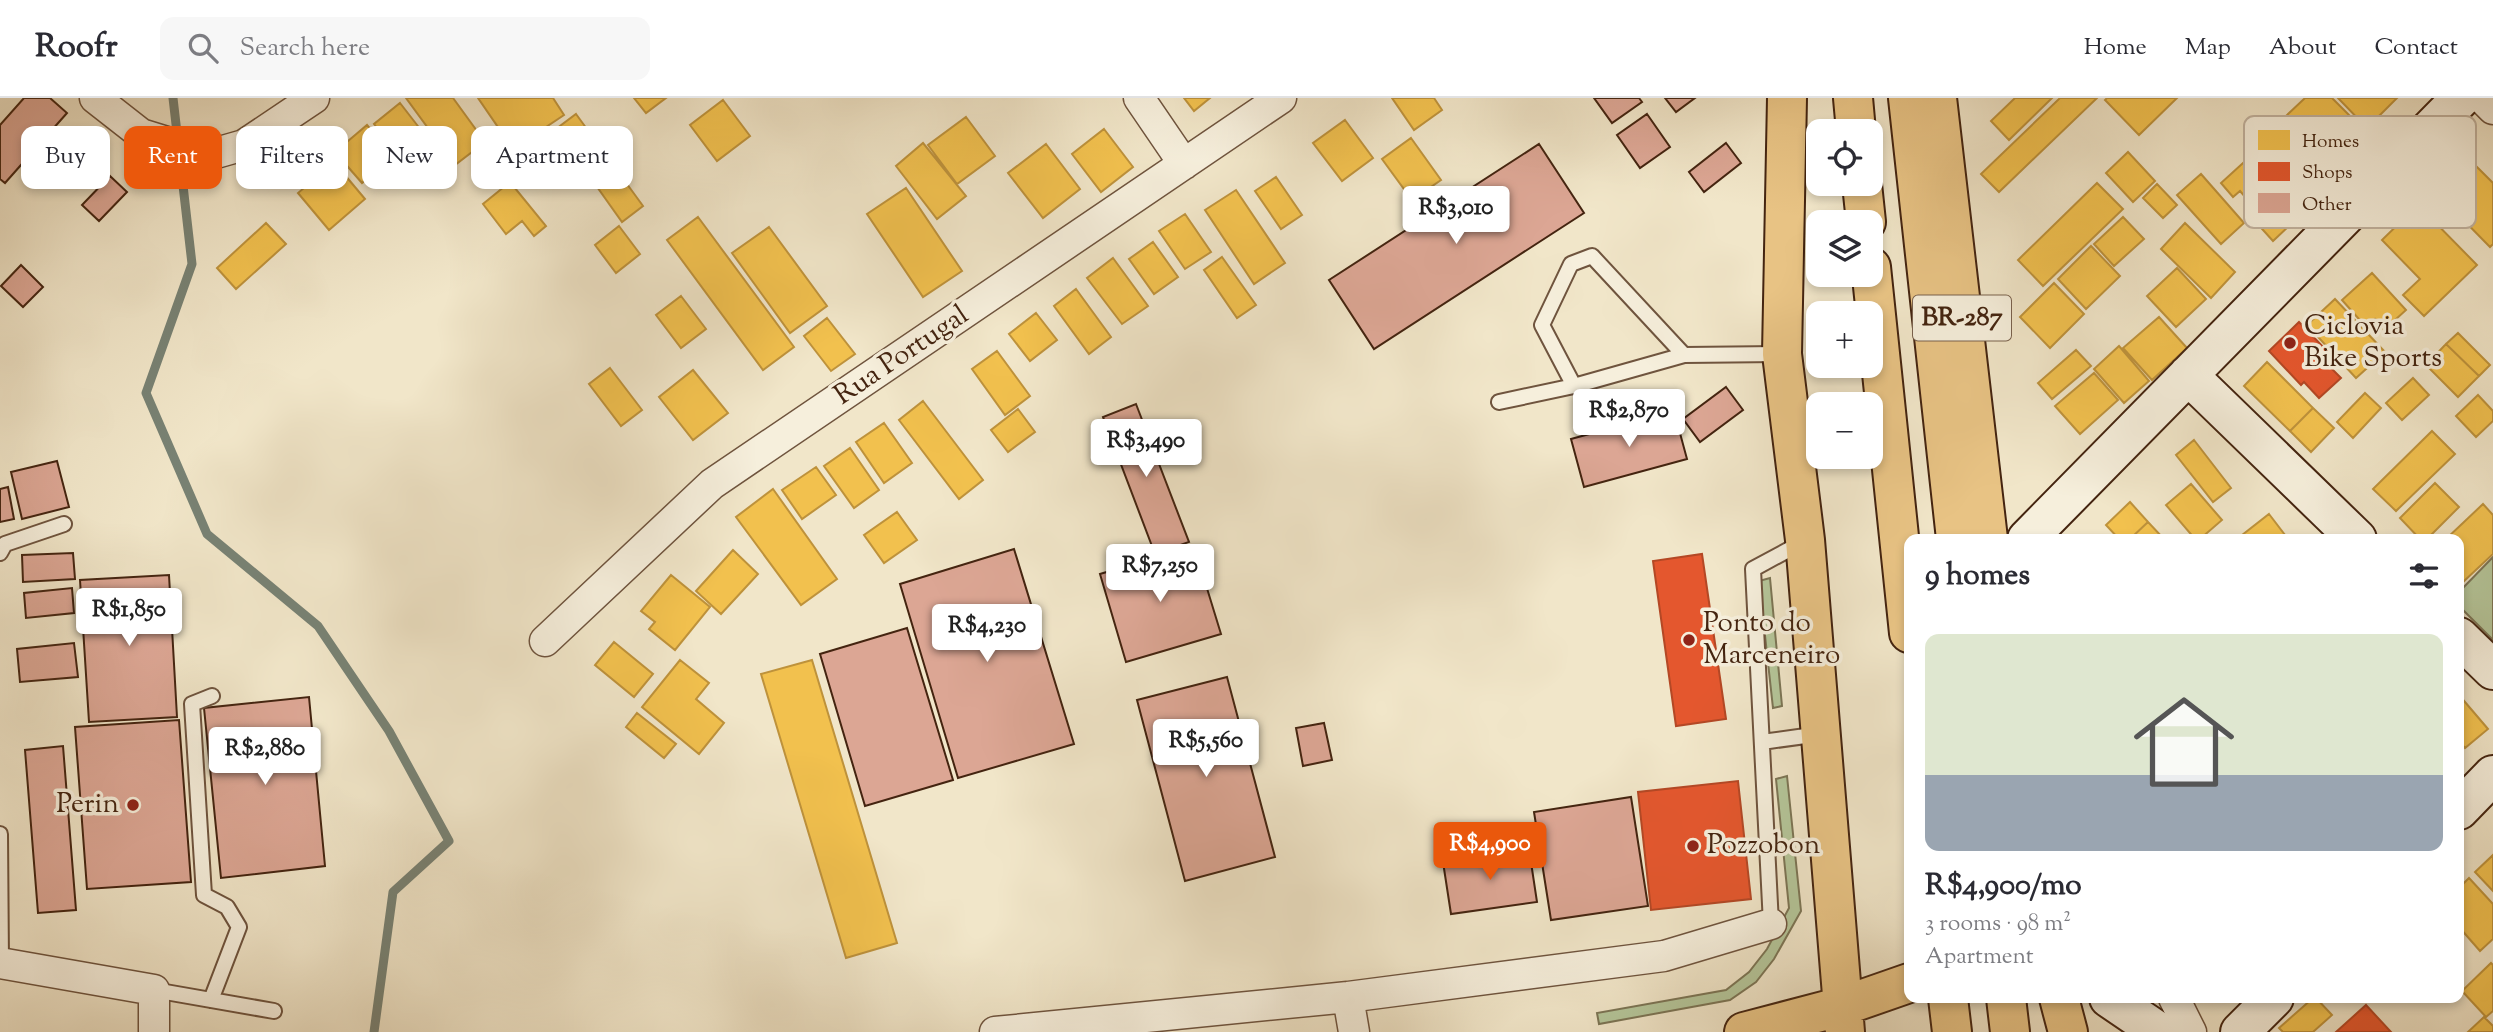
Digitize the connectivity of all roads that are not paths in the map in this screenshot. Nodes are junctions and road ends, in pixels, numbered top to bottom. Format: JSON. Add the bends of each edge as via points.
{"nodes":[{"id":1,"x":95,"y":98,"type":"edge"},
{"id":2,"x":314,"y":98,"type":"edge"},
{"id":3,"x":1139,"y":98,"type":"edge"},
{"id":4,"x":1281,"y":98,"type":"edge"},
{"id":5,"x":1787,"y":98,"type":"edge"},
{"id":6,"x":1853,"y":98,"type":"edge"},
{"id":7,"x":1908,"y":98,"type":"edge"},
{"id":8,"x":1937,"y":98,"type":"edge"},
{"id":9,"x":2461,"y":98,"type":"edge"},
{"id":10,"x":2482,"y":98,"type":"edge"},
{"id":11,"x":2493,"y":109,"type":"edge"},
{"id":12,"x":2443,"y":116,"type":"edge"},
{"id":13,"x":1855,"y":119,"type":"edge"},
{"id":14,"x":1184,"y":164,"type":"junction"},
{"id":15,"x":2333,"y":228,"type":"edge"},
{"id":16,"x":1873,"y":287,"type":"edge"},
{"id":17,"x":1782,"y":354,"type":"junction"},
{"id":18,"x":1684,"y":355,"type":"junction"},
{"id":19,"x":2188,"y":375,"type":"junction"},
{"id":20,"x":1574,"y":386,"type":"junction"},
{"id":21,"x":1499,"y":402,"type":"dead end"},
{"id":22,"x":64,"y":524,"type":"dead end"},
{"id":23,"x":1955,"y":534,"type":"edge"},
{"id":24,"x":1987,"y":534,"type":"edge"},
{"id":25,"x":2032,"y":534,"type":"edge"},
{"id":26,"x":2352,"y":534,"type":"edge"},
{"id":27,"x":1805,"y":540,"type":"junction"},
{"id":28,"x":0,"y":552,"type":"edge"},
{"id":29,"x":1904,"y":585,"type":"edge"},
{"id":30,"x":545,"y":641,"type":"dead end"},
{"id":31,"x":2464,"y":642,"type":"edge"},
{"id":32,"x":2493,"y":670,"type":"edge"},
{"id":33,"x":212,"y":696,"type":"dead end"},
{"id":34,"x":1821,"y":734,"type":"junction"},
{"id":35,"x":1762,"y":742,"type":"junction"},
{"id":36,"x":2493,"y":775,"type":"edge"},
{"id":37,"x":2464,"y":805,"type":"edge"},
{"id":38,"x":0,"y":834,"type":"edge"},
{"id":39,"x":1771,"y":924,"type":"joint"},
{"id":40,"x":0,"y":963,"type":"edge"},
{"id":41,"x":1904,"y":986,"type":"edge"},
{"id":42,"x":154,"y":990,"type":"junction"},
{"id":43,"x":1348,"y":997,"type":"junction"},
{"id":44,"x":211,"y":1000,"type":"junction"},
{"id":45,"x":1949,"y":1003,"type":"edge"},
{"id":46,"x":2007,"y":1003,"type":"edge"},
{"id":47,"x":2060,"y":1003,"type":"edge"},
{"id":48,"x":2116,"y":1003,"type":"edge"},
{"id":49,"x":2176,"y":1003,"type":"edge"},
{"id":50,"x":2269,"y":1003,"type":"edge"},
{"id":51,"x":274,"y":1011,"type":"dead end"},
{"id":52,"x":1844,"y":1019,"type":"edge"},
{"id":53,"x":154,"y":1032,"type":"edge"},
{"id":54,"x":995,"y":1032,"type":"edge"},
{"id":55,"x":1354,"y":1032,"type":"edge"},
{"id":56,"x":1744,"y":1032,"type":"edge"},
{"id":57,"x":1952,"y":1032,"type":"edge"},
{"id":58,"x":2010,"y":1032,"type":"edge"},
{"id":59,"x":2068,"y":1032,"type":"edge"},
{"id":60,"x":2158,"y":1032,"type":"edge"},
{"id":61,"x":2191,"y":1032,"type":"edge"},
{"id":62,"x":2240,"y":1032,"type":"edge"}],
"edges":[{"from":1,"to":2,"type":"street","via":[[142,134],[209,155],[244,145]]},
{"from":3,"to":14,"type":"street"},
{"from":4,"to":14,"type":"street","name":"Rua Portugal"},
{"from":5,"to":17,"type":"highway"},
{"from":6,"to":13,"type":"highway"},
{"from":7,"to":23,"type":"highway","number":"BR-287"},
{"from":8,"to":24,"type":"highway","number":"BR-287"},
{"from":9,"to":12,"type":"street"},
{"from":10,"to":11,"type":"street"},
{"from":14,"to":30,"type":"street","name":"Rua Portugal","via":[[712,484]]},
{"from":15,"to":19,"type":"street"},
{"from":16,"to":29,"type":"highway","number":"BR-287"},
{"from":17,"to":18,"type":"lane"},
{"from":17,"to":27,"type":"highway"},
{"from":18,"to":20,"type":"lane"},
{"from":18,"to":20,"type":"lane","via":[[1591,256],[1571,264],[1542,325]]},
{"from":19,"to":25,"type":"street"},
{"from":19,"to":26,"type":"street"},
{"from":20,"to":21,"type":"lane"},
{"from":22,"to":28,"type":"lane","via":[[5,544]]},
{"from":27,"to":34,"type":"highway"},
{"from":27,"to":35,"type":"lane","via":[[1754,569]]},
{"from":31,"to":32,"type":"street"},
{"from":33,"to":44,"type":"lane","via":[[192,704],[204,895],[226,907],[239,927]]},
{"from":34,"to":35,"type":"lane"},
{"from":34,"to":52,"type":"highway"},
{"from":35,"to":39,"type":"lane"},
{"from":36,"to":37,"type":"street"},
{"from":38,"to":40,"type":"lane"},
{"from":39,"to":43,"type":"street","via":[[1664,956]]},
{"from":40,"to":42,"type":"street"},
{"from":41,"to":52,"type":"highway"},
{"from":42,"to":44,"type":"lane"},
{"from":42,"to":53,"type":"street"},
{"from":43,"to":54,"type":"street"},
{"from":43,"to":55,"type":"street"},
{"from":44,"to":51,"type":"lane"},
{"from":45,"to":57,"type":"highway"},
{"from":46,"to":58,"type":"highway"},
{"from":47,"to":59,"type":"highway"},
{"from":48,"to":60,"type":"street"},
{"from":49,"to":61,"type":"street"},
{"from":50,"to":62,"type":"street"},
{"from":52,"to":56,"type":"highway"}]}
